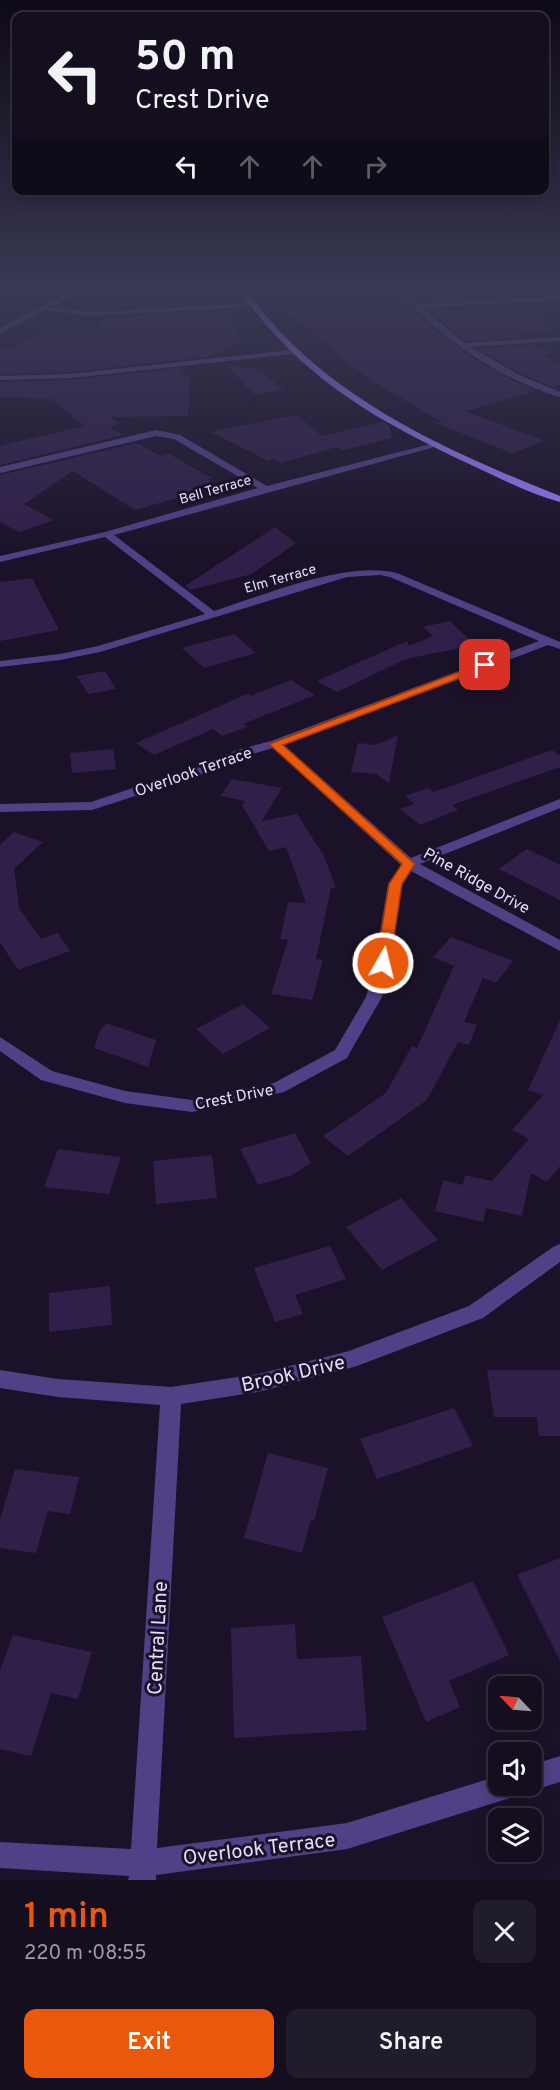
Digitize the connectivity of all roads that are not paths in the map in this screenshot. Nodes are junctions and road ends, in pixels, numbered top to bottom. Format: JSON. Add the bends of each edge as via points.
{"nodes":[{"id":1,"x":324,"y":379,"type":"edge"},
{"id":2,"x":520,"y":379,"type":"edge"},
{"id":3,"x":560,"y":395,"type":"edge"},
{"id":4,"x":438,"y":445,"type":"junction"},
{"id":5,"x":0,"y":470,"type":"edge"},
{"id":6,"x":266,"y":489,"type":"junction"},
{"id":7,"x":560,"y":499,"type":"edge"},
{"id":8,"x":107,"y":534,"type":"junction"},
{"id":9,"x":0,"y":559,"type":"edge"},
{"id":10,"x":212,"y":614,"type":"junction"},
{"id":11,"x":554,"y":643,"type":"edge"},
{"id":12,"x":0,"y":664,"type":"edge"},
{"id":13,"x":275,"y":744,"type":"junction"},
{"id":14,"x":560,"y":803,"type":"edge"},
{"id":15,"x":0,"y":808,"type":"edge"},
{"id":16,"x":409,"y":864,"type":"junction"},
{"id":17,"x":560,"y":946,"type":"edge"},
{"id":18,"x":0,"y":1043,"type":"edge"},
{"id":19,"x":560,"y":1252,"type":"edge"},
{"id":20,"x":0,"y":1379,"type":"edge"},
{"id":21,"x":171,"y":1396,"type":"junction"},
{"id":22,"x":560,"y":1769,"type":"edge"},
{"id":23,"x":542,"y":1775,"type":"edge"},
{"id":24,"x":488,"y":1792,"type":"edge"},
{"id":25,"x":0,"y":1855,"type":"edge"},
{"id":26,"x":142,"y":1871,"type":"edge"}],
"edges":[{"from":1,"to":4,"type":"street","via":[[375,414]]},
{"from":2,"to":3,"type":"street"},
{"from":4,"to":6,"type":"street","name":"Bell Terrace"},
{"from":4,"to":7,"type":"street"},
{"from":5,"to":6,"type":"street","via":[[156,433],[177,437]]},
{"from":6,"to":8,"type":"street","name":"Bell Terrace"},
{"from":8,"to":9,"type":"street","name":"Bell Terrace"},
{"from":8,"to":10,"type":"street"},
{"from":10,"to":11,"type":"street","name":"Elm Terrace","via":[[346,574],[380,572]]},
{"from":10,"to":12,"type":"street","name":"Elm Terrace","via":[[100,649]]},
{"from":11,"to":13,"type":"street","name":"Overlook Terrace"},
{"from":13,"to":15,"type":"street","name":"Overlook Terrace","via":[[92,806]]},
{"from":13,"to":16,"type":"street"},
{"from":14,"to":16,"type":"street"},
{"from":16,"to":17,"type":"street","name":"Pine Ridge Drive"},
{"from":16,"to":18,"type":"street","name":"Crest Drive","via":[[395,884],[374,997],[341,1054],[278,1088],[192,1106],[125,1097],[47,1077]]},
{"from":19,"to":21,"type":"street","name":"Brook Drive","via":[[476,1312],[350,1360],[258,1383]]},
{"from":20,"to":21,"type":"street","name":"Brook Drive","via":[[58,1388]]},
{"from":21,"to":26,"type":"street","name":"Central Lane"},
{"from":22,"to":23,"type":"street"},
{"from":24,"to":26,"type":"street","name":"Overlook Terrace","via":[[347,1836]]},
{"from":25,"to":26,"type":"street","name":"Overlook Terrace"}]}
